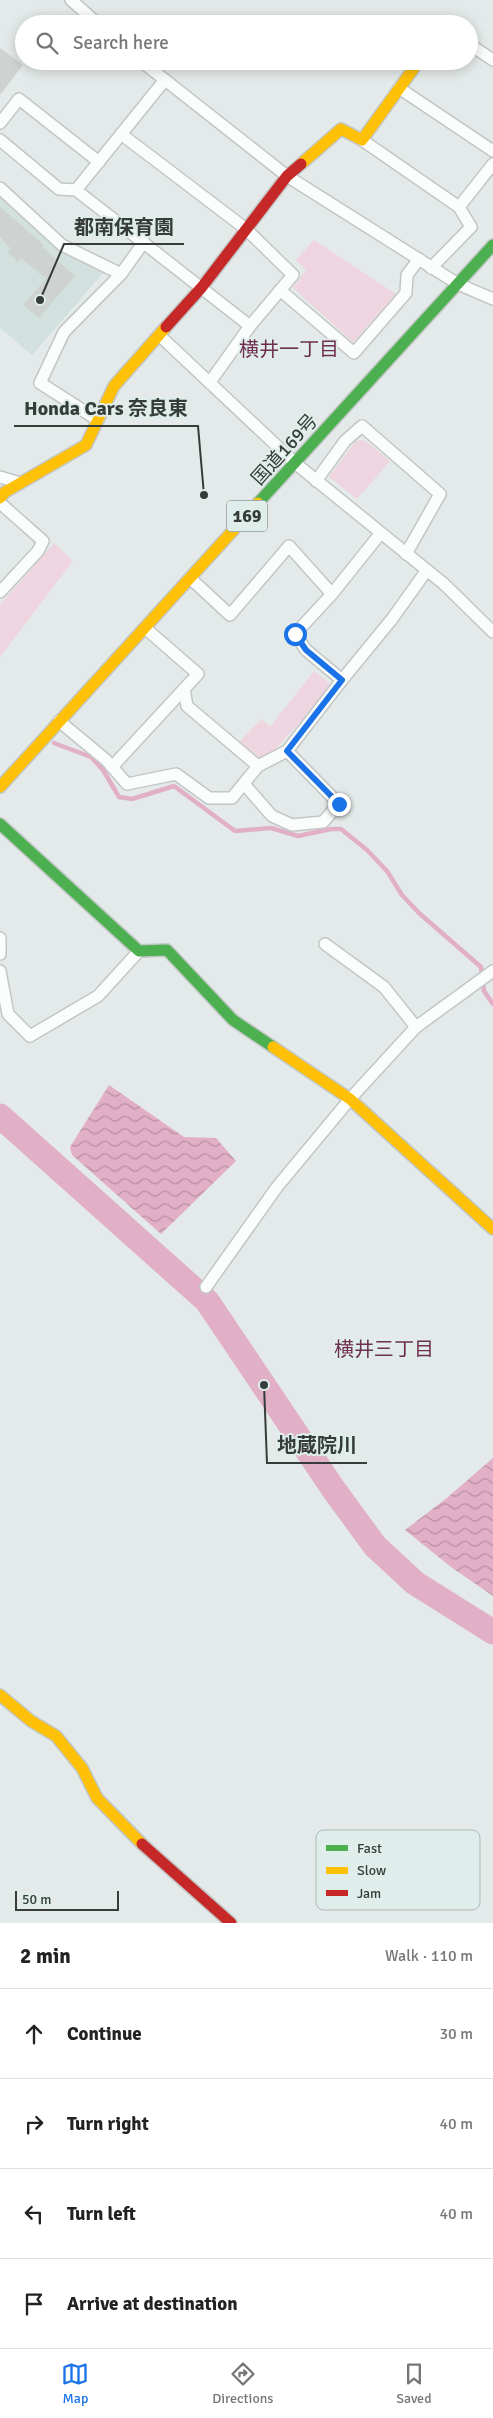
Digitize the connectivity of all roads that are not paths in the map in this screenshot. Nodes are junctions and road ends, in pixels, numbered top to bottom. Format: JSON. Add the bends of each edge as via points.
{"nodes":[{"id":1,"x":71,"y":0,"type":"edge"},
{"id":2,"x":88,"y":15,"type":"edge"},
{"id":3,"x":478,"y":50,"type":"edge"},
{"id":4,"x":493,"y":60,"type":"edge"},
{"id":5,"x":151,"y":70,"type":"edge"},
{"id":6,"x":412,"y":70,"type":"edge"},
{"id":7,"x":164,"y":81,"type":"junction"},
{"id":8,"x":399,"y":88,"type":"junction"},
{"id":9,"x":0,"y":123,"type":"edge"},
{"id":10,"x":121,"y":134,"type":"junction"},
{"id":11,"x":0,"y":140,"type":"edge"},
{"id":12,"x":362,"y":140,"type":"junction"},
{"id":13,"x":493,"y":151,"type":"edge"},
{"id":14,"x":99,"y":162,"type":"junction"},
{"id":15,"x":493,"y":164,"type":"edge"},
{"id":16,"x":287,"y":176,"type":"junction"},
{"id":17,"x":0,"y":188,"type":"edge"},
{"id":18,"x":76,"y":190,"type":"junction"},
{"id":19,"x":459,"y":206,"type":"junction"},
{"id":20,"x":246,"y":229,"type":"junction"},
{"id":21,"x":144,"y":242,"type":"junction"},
{"id":22,"x":493,"y":246,"type":"edge"},
{"id":23,"x":419,"y":259,"type":"junction"},
{"id":24,"x":432,"y":268,"type":"junction"},
{"id":25,"x":121,"y":274,"type":"junction"},
{"id":26,"x":458,"y":284,"type":"junction"},
{"id":27,"x":202,"y":287,"type":"junction"},
{"id":28,"x":280,"y":290,"type":"junction"},
{"id":29,"x":493,"y":299,"type":"edge"},
{"id":30,"x":250,"y":326,"type":"junction"},
{"id":31,"x":159,"y":335,"type":"junction"},
{"id":32,"x":210,"y":382,"type":"junction"},
{"id":33,"x":98,"y":420,"type":"junction"},
{"id":34,"x":295,"y":463,"type":"junction"},
{"id":35,"x":0,"y":477,"type":"edge"},
{"id":36,"x":316,"y":481,"type":"junction"},
{"id":37,"x":20,"y":483,"type":"junction"},
{"id":38,"x":0,"y":498,"type":"edge"},
{"id":39,"x":0,"y":503,"type":"edge"},
{"id":40,"x":380,"y":534,"type":"junction"},
{"id":41,"x":406,"y":554,"type":"junction"},
{"id":42,"x":427,"y":570,"type":"junction"},
{"id":43,"x":190,"y":578,"type":"junction"},
{"id":44,"x":0,"y":592,"type":"edge"},
{"id":45,"x":332,"y":594,"type":"junction"},
{"id":46,"x":145,"y":628,"type":"junction"},
{"id":47,"x":493,"y":632,"type":"edge"},
{"id":48,"x":342,"y":680,"type":"junction"},
{"id":49,"x":184,"y":689,"type":"junction"},
{"id":50,"x":60,"y":721,"type":"junction"},
{"id":51,"x":287,"y":751,"type":"junction"},
{"id":52,"x":258,"y":766,"type":"junction"},
{"id":53,"x":112,"y":767,"type":"junction"},
{"id":54,"x":244,"y":785,"type":"junction"},
{"id":55,"x":0,"y":787,"type":"edge"},
{"id":56,"x":0,"y":824,"type":"edge"},
{"id":57,"x":0,"y":938,"type":"edge"},
{"id":58,"x":325,"y":944,"type":"dead end"},
{"id":59,"x":139,"y":951,"type":"junction"},
{"id":60,"x":0,"y":954,"type":"edge"},
{"id":61,"x":493,"y":971,"type":"edge"},
{"id":62,"x":0,"y":972,"type":"edge"},
{"id":63,"x":416,"y":1027,"type":"junction"},
{"id":64,"x":350,"y":1099,"type":"junction"},
{"id":65,"x":493,"y":1229,"type":"edge"},
{"id":66,"x":206,"y":1287,"type":"dead end"},
{"id":67,"x":0,"y":1695,"type":"edge"},
{"id":68,"x":231,"y":1923,"type":"edge"}],
"edges":[{"from":1,"to":2,"type":"street"},
{"from":3,"to":4,"type":"street"},
{"from":5,"to":7,"type":"street"},
{"from":6,"to":8,"type":"main road"},
{"from":7,"to":10,"type":"street"},
{"from":7,"to":16,"type":"street"},
{"from":8,"to":12,"type":"main road"},
{"from":8,"to":13,"type":"street"},
{"from":9,"to":14,"type":"street","via":[[19,100]]},
{"from":10,"to":14,"type":"street"},
{"from":10,"to":20,"type":"street"},
{"from":11,"to":18,"type":"street","via":[[59,189]]},
{"from":12,"to":16,"type":"main road","via":[[341,129]]},
{"from":12,"to":19,"type":"street"},
{"from":14,"to":18,"type":"street"},
{"from":15,"to":19,"type":"street"},
{"from":16,"to":20,"type":"main road"},
{"from":16,"to":23,"type":"street"},
{"from":17,"to":25,"type":"street","via":[[62,245]]},
{"from":18,"to":21,"type":"street"},
{"from":19,"to":24,"type":"street","via":[[471,227]]},
{"from":20,"to":27,"type":"main road"},
{"from":20,"to":28,"type":"street","via":[[293,275]]},
{"from":21,"to":25,"type":"street"},
{"from":21,"to":27,"type":"street"},
{"from":22,"to":26,"type":"main road","name":"国道169号","number":"169"},
{"from":23,"to":24,"type":"street"},
{"from":23,"to":28,"type":"street","via":[[407,275],[406,293],[354,353]]},
{"from":24,"to":26,"type":"street"},
{"from":25,"to":33,"type":"street","via":[[64,332],[40,383]]},
{"from":26,"to":29,"type":"street"},
{"from":26,"to":34,"type":"main road","name":"国道169号","number":"169"},
{"from":27,"to":30,"type":"street"},
{"from":27,"to":31,"type":"main road"},
{"from":28,"to":30,"type":"street"},
{"from":30,"to":32,"type":"street"},
{"from":31,"to":32,"type":"street"},
{"from":31,"to":33,"type":"main road","via":[[114,386]]},
{"from":32,"to":34,"type":"street"},
{"from":33,"to":37,"type":"main road","via":[[86,445]]},
{"from":34,"to":36,"type":"street"},
{"from":34,"to":43,"type":"main road","name":"国道169号","number":"169"},
{"from":35,"to":37,"type":"street"},
{"from":36,"to":40,"type":"street"},
{"from":36,"to":41,"type":"street","via":[[345,441],[362,426],[440,494]]},
{"from":37,"to":38,"type":"main road"},
{"from":39,"to":44,"type":"street","via":[[43,541],[38,551]]},
{"from":40,"to":41,"type":"street"},
{"from":40,"to":45,"type":"street"},
{"from":41,"to":42,"type":"street"},
{"from":42,"to":47,"type":"street"},
{"from":42,"to":48,"type":"street"},
{"from":43,"to":45,"type":"street","via":[[230,615],[289,546]]},
{"from":43,"to":46,"type":"main road","name":"国道169号","number":"169"},
{"from":45,"to":48,"type":"street","via":[[295,634],[306,650]]},
{"from":46,"to":49,"type":"street","via":[[198,674]]},
{"from":46,"to":50,"type":"main road","name":"国道169号","number":"169"},
{"from":48,"to":51,"type":"street"},
{"from":49,"to":52,"type":"street","via":[[188,706]]},
{"from":49,"to":53,"type":"street"},
{"from":50,"to":53,"type":"street"},
{"from":50,"to":55,"type":"main road","name":"国道169号","number":"169"},
{"from":51,"to":52,"type":"street"},
{"from":51,"to":54,"type":"street","via":[[339,804],[323,822],[292,825],[272,816]]},
{"from":52,"to":54,"type":"street"},
{"from":53,"to":54,"type":"street","via":[[127,784],[176,774],[209,798],[232,798]]},
{"from":56,"to":59,"type":"main road"},
{"from":57,"to":60,"type":"street"},
{"from":58,"to":63,"type":"street","via":[[384,987]]},
{"from":59,"to":62,"type":"street","via":[[98,996],[30,1036],[8,1014]]},
{"from":59,"to":64,"type":"main road","via":[[167,950],[233,1020]]},
{"from":61,"to":63,"type":"street"},
{"from":63,"to":64,"type":"street"},
{"from":64,"to":65,"type":"main road"},
{"from":64,"to":66,"type":"street","via":[[277,1187]]},
{"from":67,"to":68,"type":"main road","via":[[31,1721],[56,1736],[82,1768],[97,1798],[122,1825]]}]}
